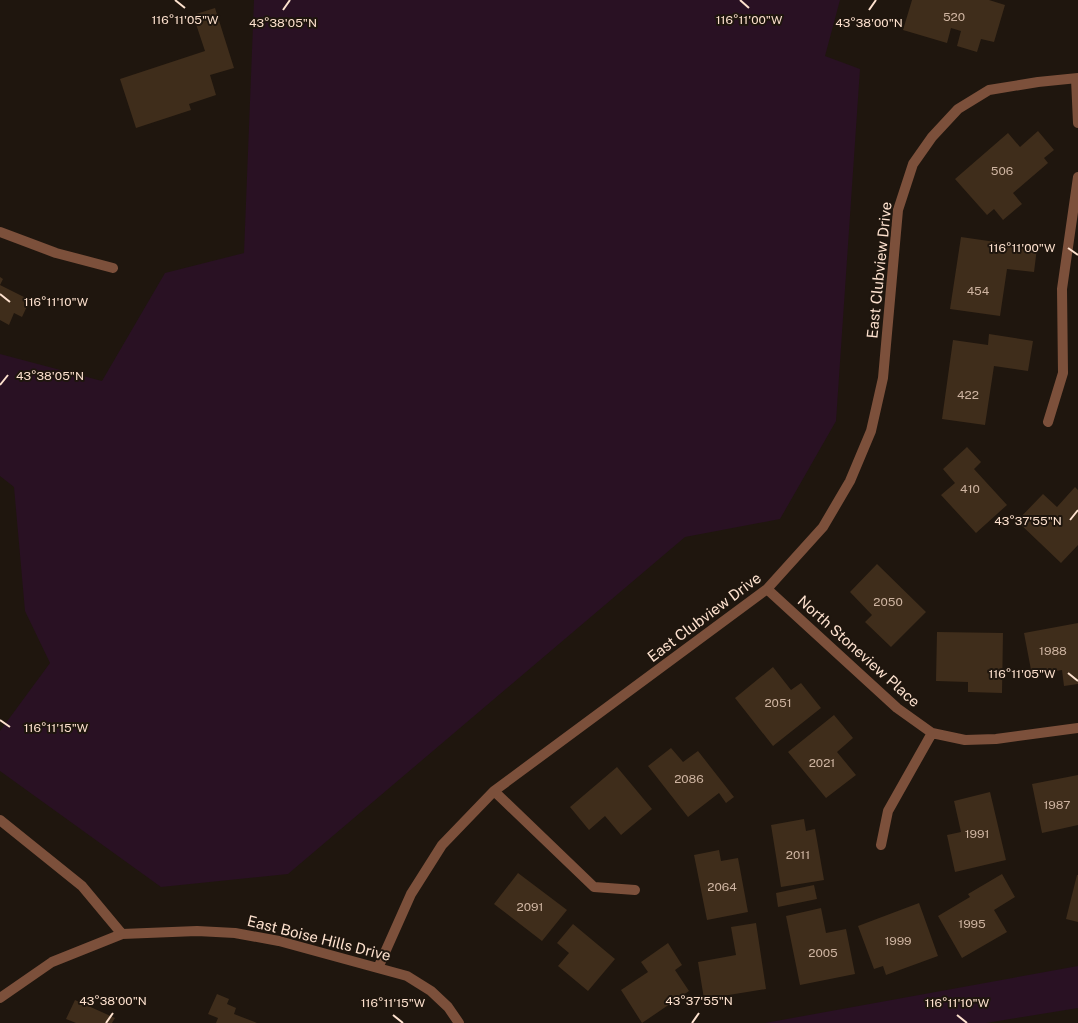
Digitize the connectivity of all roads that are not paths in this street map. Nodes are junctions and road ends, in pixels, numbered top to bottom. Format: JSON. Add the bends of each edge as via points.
{"nodes":[{"id":1,"x":1077,"y":78,"type":"edge"},
{"id":2,"x":1078,"y":123,"type":"edge"},
{"id":3,"x":1078,"y":177,"type":"edge"},
{"id":4,"x":0,"y":232,"type":"edge"},
{"id":5,"x":114,"y":268,"type":"dead end"},
{"id":6,"x":1048,"y":422,"type":"dead end"},
{"id":7,"x":767,"y":589,"type":"junction"},
{"id":8,"x":1078,"y":728,"type":"edge"},
{"id":9,"x":932,"y":733,"type":"junction"},
{"id":10,"x":494,"y":791,"type":"junction"},
{"id":11,"x":0,"y":820,"type":"edge"},
{"id":12,"x":881,"y":845,"type":"dead end"},
{"id":13,"x":635,"y":890,"type":"dead end"},
{"id":14,"x":122,"y":934,"type":"junction"},
{"id":15,"x":378,"y":968,"type":"junction"},
{"id":16,"x":0,"y":998,"type":"edge"},
{"id":17,"x":460,"y":1023,"type":"edge"}],
"edges":[{"from":1,"to":2,"type":"street"},
{"from":1,"to":7,"type":"street","name":"East Clubview Drive","via":[[989,90],[958,108],[913,164],[898,210],[883,378],[871,431],[850,481],[823,527]]},
{"from":3,"to":6,"type":"street","via":[[1062,289],[1063,373]]},
{"from":4,"to":5,"type":"street","via":[[56,253]]},
{"from":7,"to":9,"type":"street","name":"North Stoneview Place","via":[[897,708]]},
{"from":7,"to":10,"type":"street","name":"East Clubview Drive"},
{"from":8,"to":9,"type":"street","name":"North Stoneview Place","via":[[996,739],[965,740]]},
{"from":9,"to":12,"type":"street","via":[[888,811]]},
{"from":10,"to":13,"type":"street","via":[[594,887]]},
{"from":10,"to":15,"type":"street","name":"East Clubview Drive","via":[[442,845],[410,894]]},
{"from":11,"to":14,"type":"street","via":[[82,886]]},
{"from":14,"to":15,"type":"street","name":"East Boise Hills Drive","via":[[235,933]]},
{"from":14,"to":16,"type":"street","name":"East Boise Hills Drive","via":[[52,962]]},
{"from":15,"to":17,"type":"street","name":"East Boise Hills Drive","via":[[407,976],[431,991]]}]}
